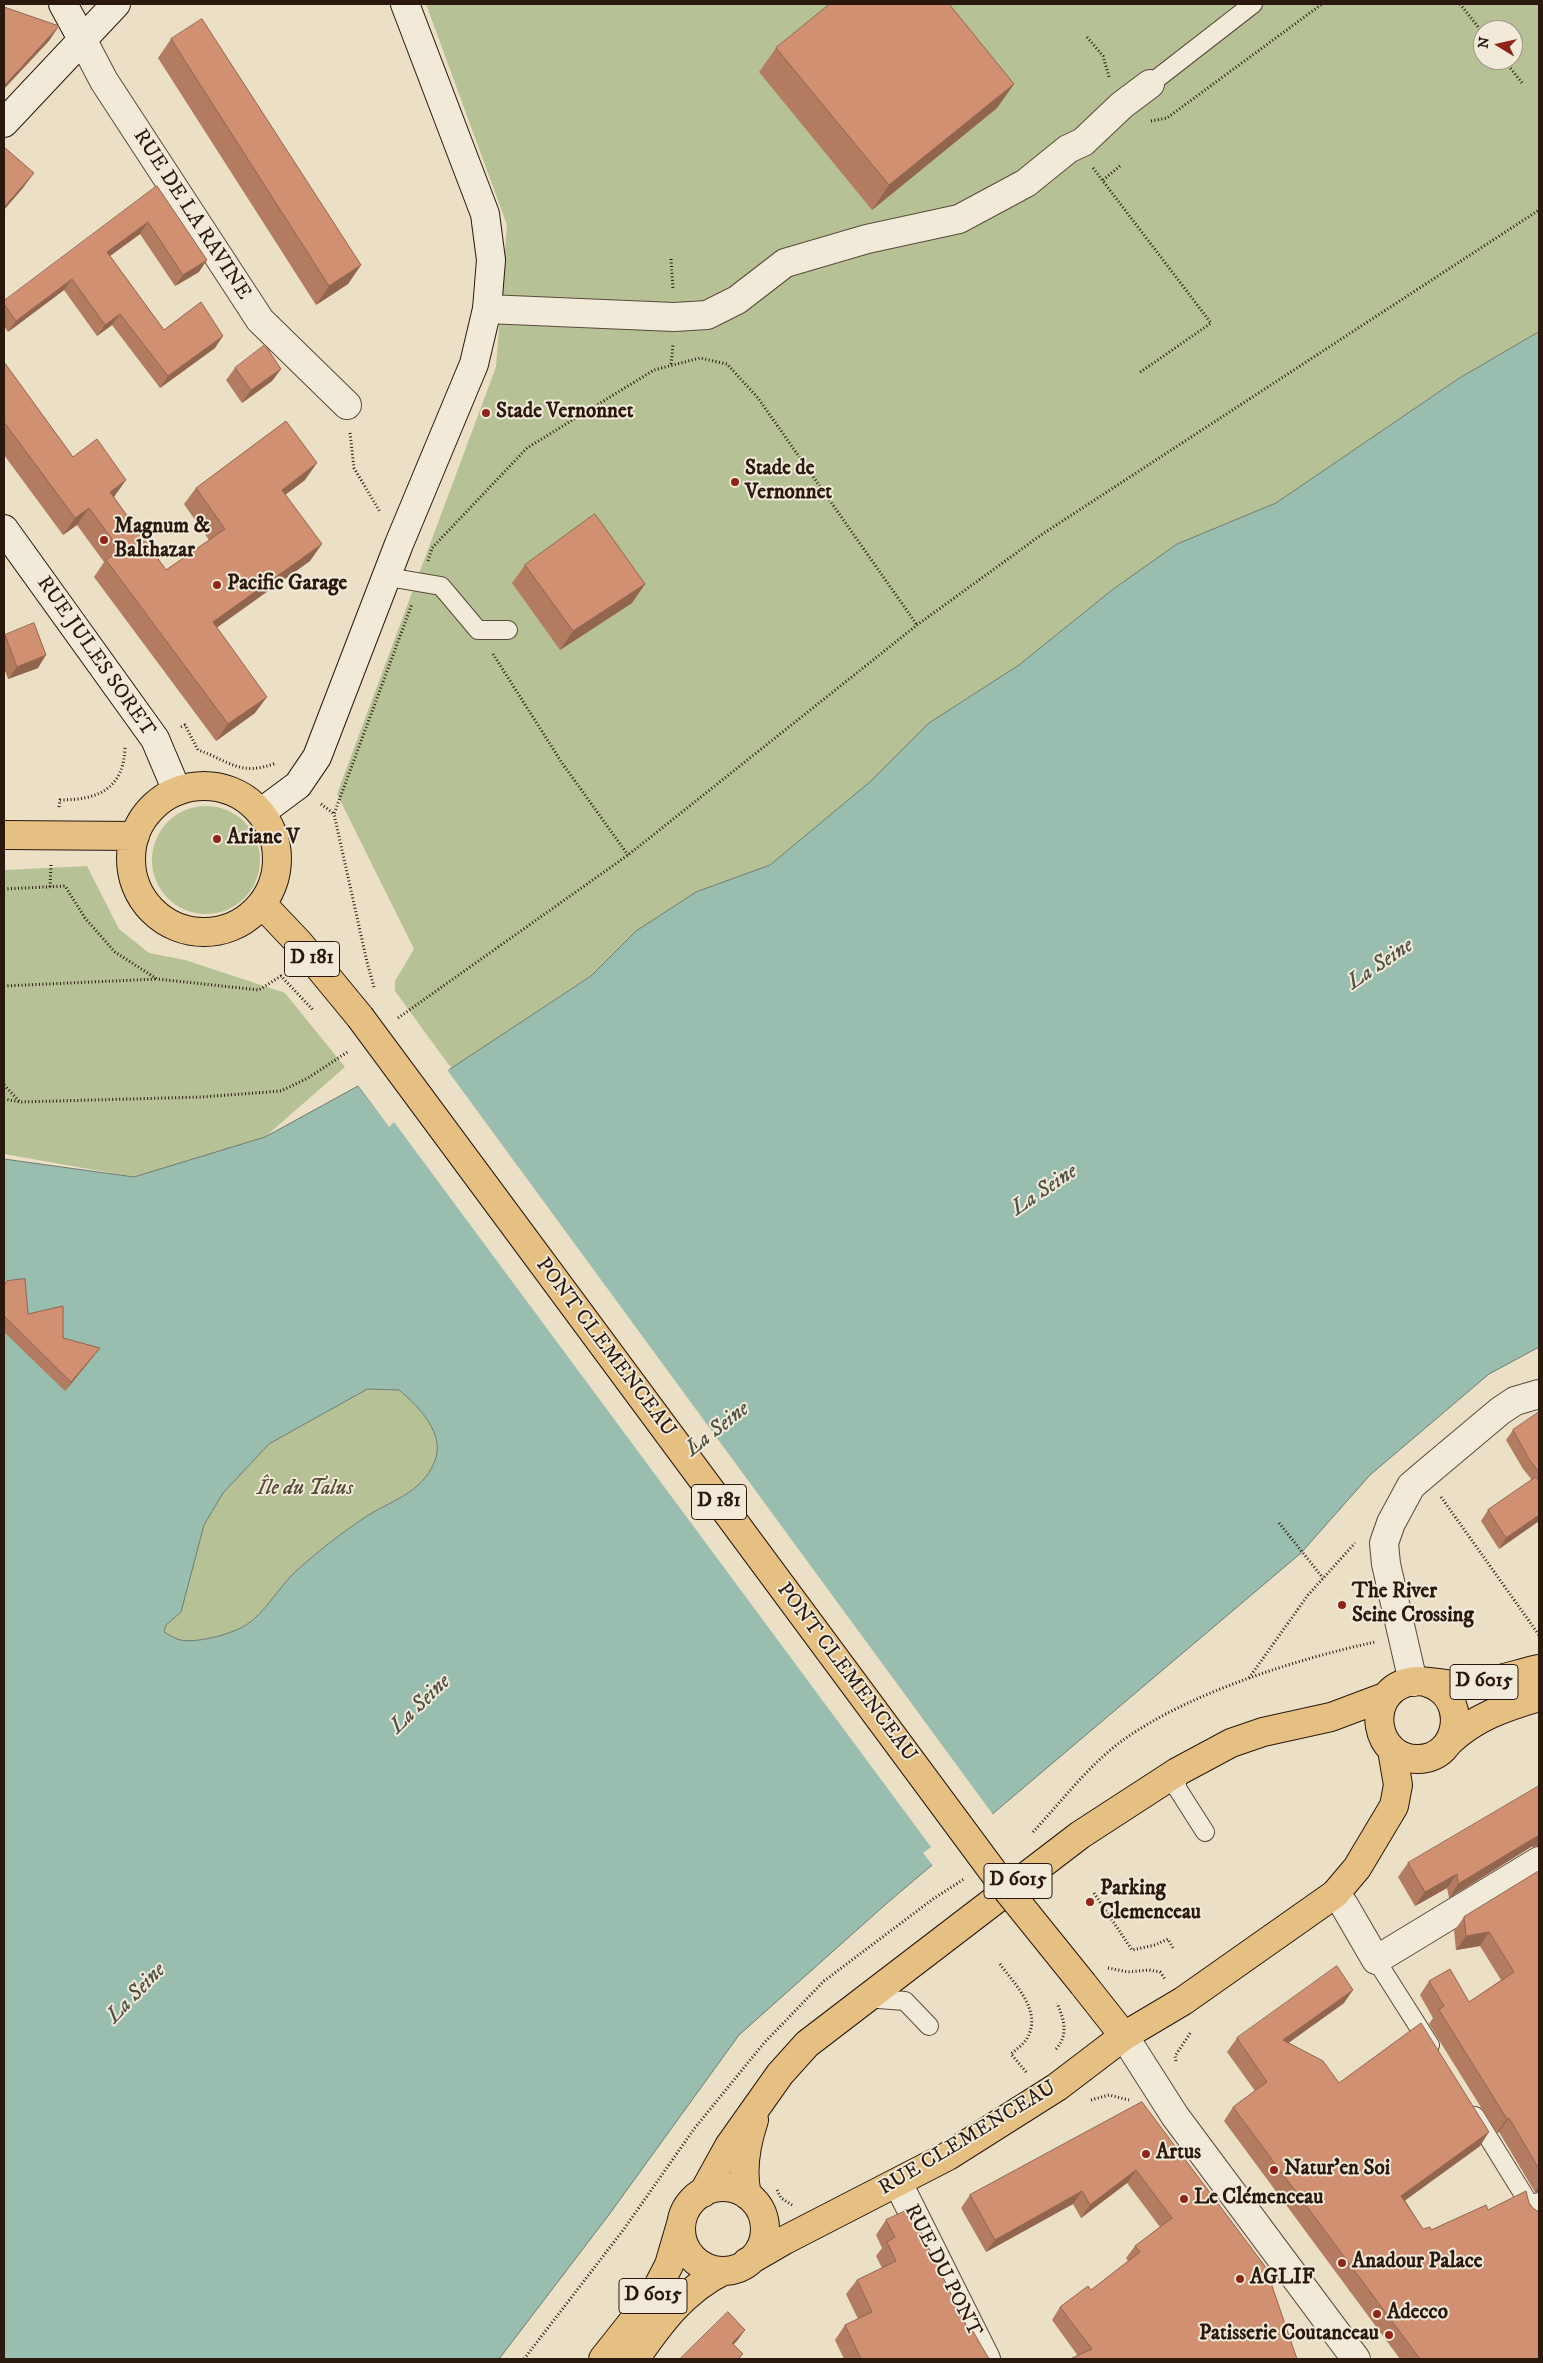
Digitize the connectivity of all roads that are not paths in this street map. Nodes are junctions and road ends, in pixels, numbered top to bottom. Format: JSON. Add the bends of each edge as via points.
{"nodes":[{"id":1,"x":62,"y":4,"type":"edge"},
{"id":2,"x":116,"y":4,"type":"edge"},
{"id":3,"x":406,"y":4,"type":"edge"},
{"id":4,"x":1253,"y":4,"type":"edge"},
{"id":5,"x":82,"y":39,"type":"junction"},
{"id":6,"x":1150,"y":84,"type":"joint"},
{"id":7,"x":4,"y":123,"type":"edge"},
{"id":8,"x":487,"y":309,"type":"junction"},
{"id":9,"x":347,"y":405,"type":"road end"},
{"id":10,"x":4,"y":529,"type":"edge"},
{"id":11,"x":388,"y":577,"type":"junction"},
{"id":12,"x":508,"y":630,"type":"dead end"},
{"id":13,"x":177,"y":791,"type":"junction"},
{"id":14,"x":263,"y":811,"type":"junction"},
{"id":15,"x":4,"y":835,"type":"edge"},
{"id":16,"x":135,"y":836,"type":"junction"},
{"id":17,"x":262,"y":904,"type":"junction"},
{"id":18,"x":1539,"y":1394,"type":"edge"},
{"id":19,"x":1539,"y":1669,"type":"edge"},
{"id":20,"x":1420,"y":1682,"type":"junction"},
{"id":21,"x":1387,"y":1696,"type":"junction"},
{"id":22,"x":1539,"y":1697,"type":"edge"},
{"id":23,"x":1331,"y":1717,"type":"junction"},
{"id":24,"x":1387,"y":1744,"type":"junction"},
{"id":25,"x":1443,"y":1748,"type":"junction"},
{"id":26,"x":1177,"y":1772,"type":"junction"},
{"id":27,"x":1396,"y":1800,"type":"junction"},
{"id":28,"x":1205,"y":1832,"type":"dead end"},
{"id":29,"x":1539,"y":1861,"type":"edge"},
{"id":30,"x":1335,"y":1894,"type":"junction"},
{"id":31,"x":1376,"y":1960,"type":"junction"},
{"id":32,"x":865,"y":1998,"type":"junction"},
{"id":33,"x":929,"y":2026,"type":"dead end"},
{"id":34,"x":1124,"y":2036,"type":"junction"},
{"id":35,"x":1437,"y":2057,"type":"edge"},
{"id":36,"x":1468,"y":2105,"type":"edge"},
{"id":37,"x":759,"y":2106,"type":"junction"},
{"id":38,"x":898,"y":2183,"type":"junction"},
{"id":39,"x":703,"y":2193,"type":"junction"},
{"id":40,"x":747,"y":2195,"type":"junction"},
{"id":41,"x":1537,"y":2213,"type":"edge"},
{"id":42,"x":802,"y":2220,"type":"junction"},
{"id":43,"x":764,"y":2221,"type":"junction"},
{"id":44,"x":682,"y":2222,"type":"junction"},
{"id":45,"x":735,"y":2266,"type":"junction"},
{"id":46,"x":603,"y":2359,"type":"edge"},
{"id":47,"x":635,"y":2359,"type":"edge"},
{"id":48,"x":986,"y":2359,"type":"edge"},
{"id":49,"x":1356,"y":2359,"type":"edge"}],
"edges":[{"from":1,"to":5,"type":"street","name":"RUE DE LA RAVINE"},
{"from":2,"to":5,"type":"street"},
{"from":3,"to":8,"type":"street","via":[[485,214],[491,260]]},
{"from":4,"to":6,"type":"lane"},
{"from":5,"to":7,"type":"street"},
{"from":5,"to":9,"type":"street","name":"RUE DE LA RAVINE","via":[[104,81],[260,320]]},
{"from":6,"to":8,"type":"street","via":[[1083,142],[1068,149],[1026,182],[959,219],[867,239],[785,263],[737,300],[707,315],[664,317]]},
{"from":8,"to":11,"type":"street","via":[[474,364]]},
{"from":10,"to":13,"type":"street","name":"RUE JULES SORET","via":[[155,739]]},
{"from":11,"to":12,"type":"lane","via":[[441,586],[478,630]]},
{"from":11,"to":14,"type":"street","via":[[317,757],[298,785]]},
{"from":13,"to":14,"type":"main road","via":[[204,785],[219,787]]},
{"from":13,"to":16,"type":"main road","via":[[165,796],[146,813]]},
{"from":14,"to":17,"type":"main road","via":[[273,834],[277,863],[270,891]]},
{"from":15,"to":16,"type":"main road"},
{"from":16,"to":17,"type":"main road","via":[[131,861],[136,886],[155,914],[170,924],[186,930],[220,931],[250,916]]},
{"from":17,"to":34,"type":"main road","name":"PONT CLEMENCEAU","number":"D 181","bridge":true,"via":[[300,943],[360,1017],[982,1857]]},
{"from":18,"to":20,"type":"street","via":[[1515,1401],[1500,1411],[1427,1471],[1411,1486],[1391,1523],[1384,1542],[1408,1668]]},
{"from":19,"to":20,"type":"main road","number":"D 6015","via":[[1474,1684]]},
{"from":20,"to":21,"type":"main road","via":[[1398,1686]]},
{"from":20,"to":25,"type":"main road","via":[[1443,1692],[1454,1707],[1455,1725]]},
{"from":21,"to":23,"type":"main road","number":"D 6015"},
{"from":21,"to":24,"type":"main road","via":[[1379,1714]]},
{"from":22,"to":25,"type":"main road","number":"D 6015","via":[[1488,1714],[1462,1730]]},
{"from":23,"to":24,"type":"main road","via":[[1374,1733]]},
{"from":23,"to":26,"type":"main road","number":"D 6015","via":[[1263,1732],[1231,1743]]},
{"from":24,"to":25,"type":"main road","via":[[1404,1757],[1414,1759]]},
{"from":24,"to":27,"type":"main road","via":[[1398,1785]]},
{"from":25,"to":27,"type":"main road"},
{"from":26,"to":28,"type":"lane","via":[[1177,1788]]},
{"from":26,"to":32,"type":"main road","number":"D 6015","via":[[1080,1835]]},
{"from":27,"to":30,"type":"main road","name":"RUE CLEMENCEAU","via":[[1358,1868]]},
{"from":29,"to":31,"type":"street"},
{"from":30,"to":31,"type":"street"},
{"from":30,"to":34,"type":"main road","name":"RUE CLEMENCEAU","via":[[1183,2001]]},
{"from":31,"to":35,"type":"lane"},
{"from":32,"to":33,"type":"lane","via":[[906,2001]]},
{"from":32,"to":37,"type":"main road","number":"D 6015","via":[[807,2044],[780,2074]]},
{"from":34,"to":38,"type":"main road","name":"RUE CLEMENCEAU","via":[[1057,2087],[948,2156]]},
{"from":34,"to":49,"type":"street","number":"D 181","via":[[1175,2116]]},
{"from":36,"to":41,"type":"lane"},
{"from":37,"to":39,"type":"main road","number":"D 6015","via":[[729,2146]]},
{"from":37,"to":40,"type":"main road","number":"D 6015","via":[[745,2157]]},
{"from":38,"to":42,"type":"main road","name":"RUE CLEMENCEAU"},
{"from":38,"to":48,"type":"street","name":"RUE DU PONT"},
{"from":39,"to":40,"type":"main road","via":[[723,2187]]},
{"from":39,"to":44,"type":"main road","via":[[687,2207]]},
{"from":40,"to":43,"type":"main road","via":[[758,2206]]},
{"from":42,"to":43,"type":"main road","via":[[781,2229]]},
{"from":42,"to":45,"type":"main road","name":"RUE CLEMENCEAU"},
{"from":43,"to":45,"type":"main road","via":[[760,2246]]},
{"from":44,"to":45,"type":"main road","via":[[682,2238],[692,2256],[704,2266]]},
{"from":44,"to":46,"type":"main road","number":"D 6015","via":[[663,2278],[653,2296]]},
{"from":45,"to":47,"type":"main road","number":"D 6015","via":[[685,2295],[662,2320]]}]}
